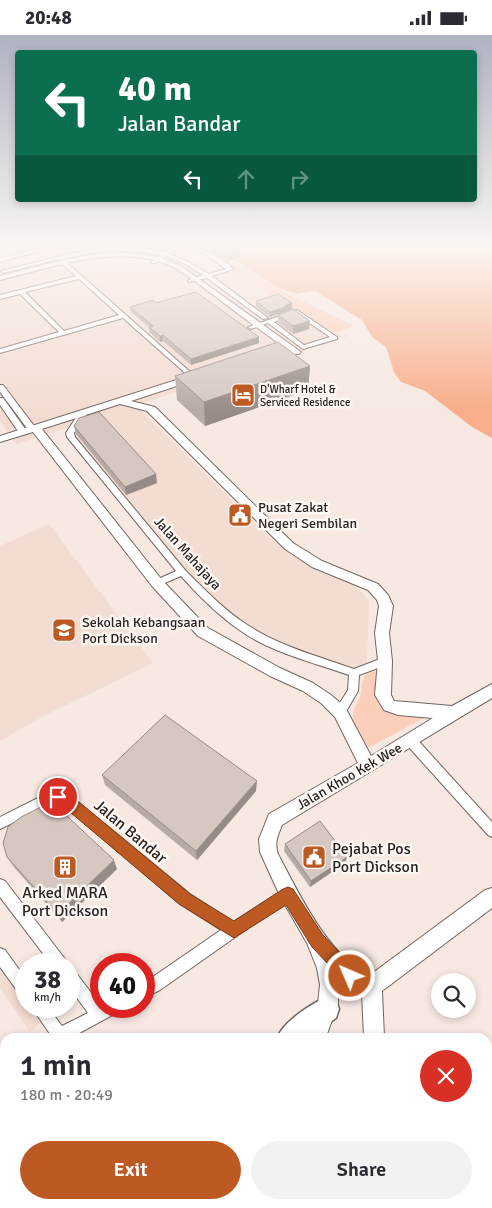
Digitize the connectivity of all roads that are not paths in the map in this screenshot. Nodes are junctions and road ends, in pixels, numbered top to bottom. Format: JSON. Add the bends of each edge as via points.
{"nodes":[{"id":1,"x":31,"y":302,"type":"edge"},
{"id":2,"x":107,"y":302,"type":"edge"},
{"id":3,"x":223,"y":302,"type":"edge"},
{"id":4,"x":243,"y":302,"type":"edge"},
{"id":5,"x":294,"y":309,"type":"edge"},
{"id":6,"x":123,"y":316,"type":"junction"},
{"id":7,"x":267,"y":319,"type":"junction"},
{"id":8,"x":254,"y":324,"type":"junction"},
{"id":9,"x":63,"y":333,"type":"junction"},
{"id":10,"x":0,"y":351,"type":"edge"},
{"id":11,"x":283,"y":353,"type":"edge"},
{"id":12,"x":199,"y":379,"type":"junction"},
{"id":13,"x":0,"y":387,"type":"edge"},
{"id":14,"x":0,"y":400,"type":"edge"},
{"id":15,"x":120,"y":401,"type":"junction"},
{"id":16,"x":151,"y":409,"type":"junction"},
{"id":17,"x":83,"y":413,"type":"junction"},
{"id":18,"x":30,"y":429,"type":"junction"},
{"id":19,"x":0,"y":439,"type":"edge"},
{"id":20,"x":182,"y":572,"type":"junction"},
{"id":21,"x":158,"y":583,"type":"junction"},
{"id":22,"x":385,"y":661,"type":"junction"},
{"id":23,"x":354,"y":673,"type":"junction"},
{"id":24,"x":492,"y":690,"type":"edge"},
{"id":25,"x":340,"y":711,"type":"junction"},
{"id":26,"x":454,"y":713,"type":"junction"},
{"id":27,"x":410,"y":740,"type":"junction"},
{"id":28,"x":368,"y":766,"type":"junction"},
{"id":29,"x":0,"y":823,"type":"edge"},
{"id":30,"x":492,"y":831,"type":"edge"},
{"id":31,"x":0,"y":886,"type":"edge"},
{"id":32,"x":288,"y":894,"type":"junction"},
{"id":33,"x":492,"y":897,"type":"edge"},
{"id":34,"x":234,"y":930,"type":"junction"},
{"id":35,"x":318,"y":941,"type":"junction"},
{"id":36,"x":52,"y":953,"type":"edge"},
{"id":37,"x":0,"y":955,"type":"edge"},
{"id":38,"x":15,"y":976,"type":"edge"},
{"id":39,"x":155,"y":985,"type":"edge"},
{"id":40,"x":372,"y":987,"type":"junction"},
{"id":41,"x":80,"y":990,"type":"edge"},
{"id":42,"x":90,"y":1003,"type":"edge"},
{"id":43,"x":327,"y":1009,"type":"junction"},
{"id":44,"x":47,"y":1018,"type":"edge"},
{"id":45,"x":93,"y":1018,"type":"edge"},
{"id":46,"x":58,"y":1033,"type":"edge"},
{"id":47,"x":66,"y":1033,"type":"edge"},
{"id":48,"x":295,"y":1033,"type":"edge"},
{"id":49,"x":315,"y":1033,"type":"edge"},
{"id":50,"x":374,"y":1033,"type":"edge"}],
"edges":[{"from":1,"to":9,"type":"street"},
{"from":2,"to":6,"type":"street"},
{"from":3,"to":8,"type":"street"},
{"from":4,"to":7,"type":"street"},
{"from":5,"to":7,"type":"street"},
{"from":6,"to":9,"type":"street"},
{"from":6,"to":12,"type":"street"},
{"from":7,"to":7,"type":"street","via":[[297,312],[335,338],[304,347]]},
{"from":7,"to":8,"type":"street"},
{"from":8,"to":11,"type":"street"},
{"from":9,"to":10,"type":"street"},
{"from":12,"to":15,"type":"street"},
{"from":12,"to":16,"type":"street","via":[[155,400]]},
{"from":13,"to":18,"type":"street"},
{"from":14,"to":18,"type":"street"},
{"from":15,"to":16,"type":"street"},
{"from":15,"to":17,"type":"street"},
{"from":16,"to":22,"type":"street","via":[[289,546],[317,564],[379,591],[386,606],[382,633]]},
{"from":17,"to":18,"type":"street"},
{"from":17,"to":20,"type":"street","name":"Jalan Mahajaya","via":[[70,433],[71,437]]},
{"from":18,"to":19,"type":"street"},
{"from":18,"to":21,"type":"street"},
{"from":20,"to":21,"type":"street"},
{"from":20,"to":23,"type":"street","name":"Jalan Mahajaya","via":[[199,591],[242,627],[275,645]]},
{"from":21,"to":25,"type":"street","via":[[203,632],[308,687]]},
{"from":22,"to":23,"type":"street"},
{"from":22,"to":26,"type":"street","via":[[383,695],[388,706]]},
{"from":23,"to":25,"type":"street","via":[[353,691]]},
{"from":24,"to":26,"type":"street","name":"Jalan Khoo Kek Wee"},
{"from":25,"to":28,"type":"street"},
{"from":26,"to":27,"type":"street","name":"Jalan Khoo Kek Wee"},
{"from":27,"to":28,"type":"street","name":"Jalan Khoo Kek Wee"},
{"from":27,"to":30,"type":"street"},
{"from":28,"to":32,"type":"street","name":"Jalan Khoo Kek Wee","via":[[275,820],[267,844]]},
{"from":29,"to":34,"type":"street","name":"Jalan Bandar","via":[[58,797],[69,802],[185,899]]},
{"from":31,"to":36,"type":"street"},
{"from":32,"to":34,"type":"street"},
{"from":32,"to":35,"type":"street","name":"Jalan Khoo Kek Wee"},
{"from":33,"to":40,"type":"street"},
{"from":34,"to":39,"type":"street"},
{"from":35,"to":40,"type":"street","via":[[350,976]]},
{"from":35,"to":43,"type":"street","via":[[328,973]]},
{"from":37,"to":38,"type":"street"},
{"from":40,"to":50,"type":"street"},
{"from":41,"to":42,"type":"street"},
{"from":43,"to":48,"type":"main road"},
{"from":43,"to":49,"type":"street","via":[[323,1023]]},
{"from":44,"to":46,"type":"street"},
{"from":45,"to":47,"type":"street"}]}
